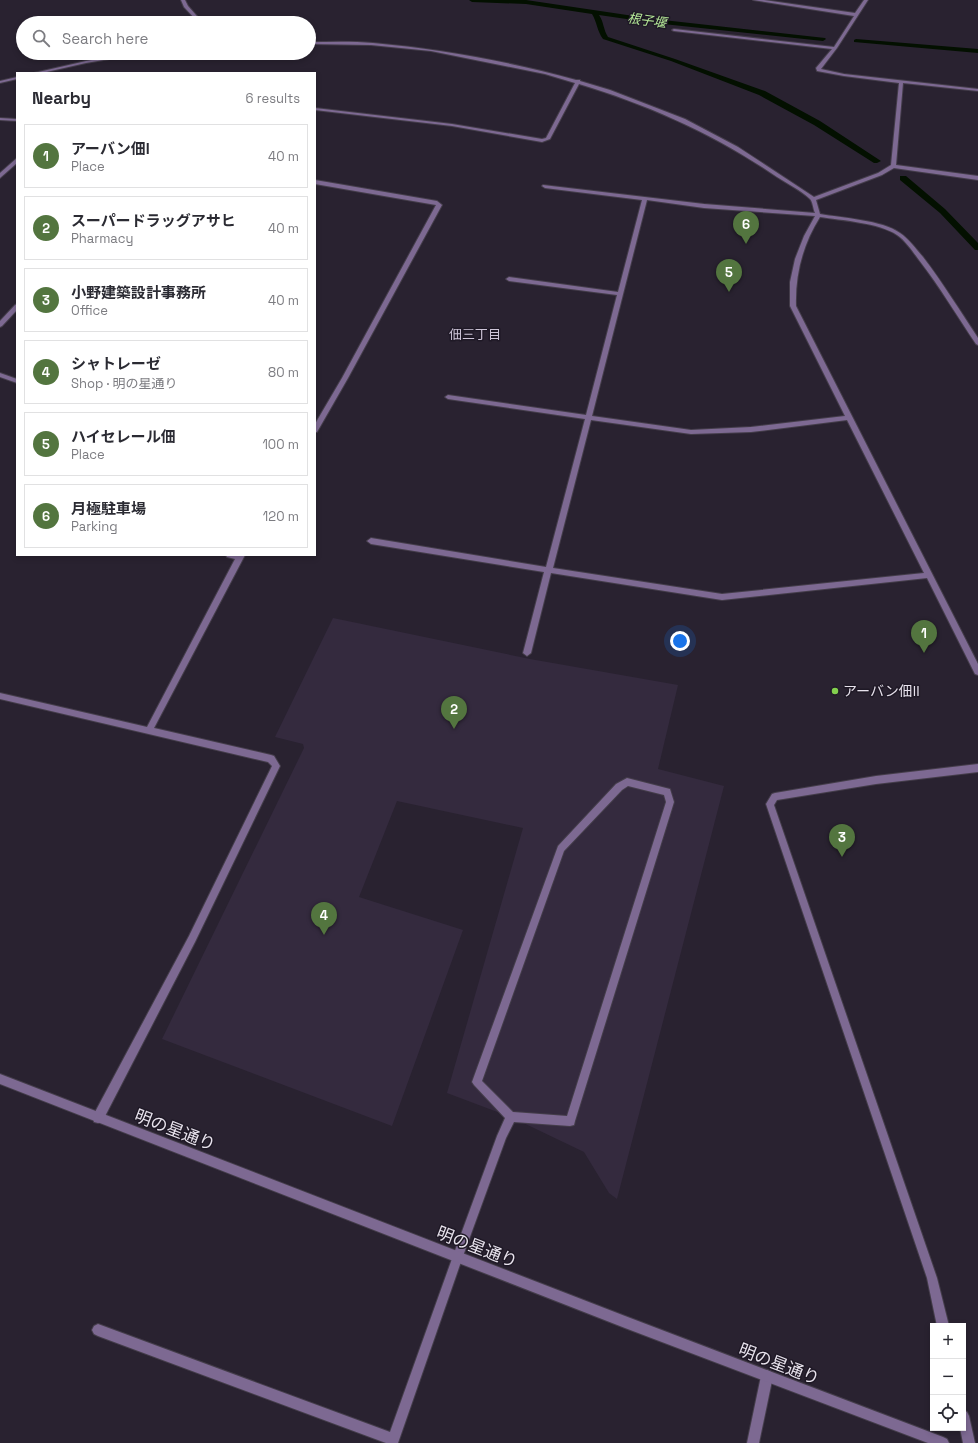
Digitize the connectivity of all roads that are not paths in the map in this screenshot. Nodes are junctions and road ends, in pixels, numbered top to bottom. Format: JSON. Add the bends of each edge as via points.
{"nodes":[{"id":1,"x":183,"y":0,"type":"edge"},
{"id":2,"x":755,"y":0,"type":"edge"},
{"id":3,"x":866,"y":0,"type":"edge"},
{"id":4,"x":857,"y":15,"type":"junction"},
{"id":5,"x":195,"y":16,"type":"edge"},
{"id":6,"x":674,"y":30,"type":"dead end"},
{"id":7,"x":316,"y":43,"type":"edge"},
{"id":8,"x":835,"y":48,"type":"junction"},
{"id":9,"x":99,"y":60,"type":"edge"},
{"id":10,"x":41,"y":72,"type":"edge"},
{"id":11,"x":16,"y":78,"type":"edge"},
{"id":12,"x":578,"y":81,"type":"junction"},
{"id":13,"x":0,"y":82,"type":"edge"},
{"id":14,"x":901,"y":82,"type":"junction"},
{"id":15,"x":978,"y":90,"type":"edge"},
{"id":16,"x":316,"y":109,"type":"edge"},
{"id":17,"x":0,"y":118,"type":"edge"},
{"id":18,"x":16,"y":120,"type":"edge"},
{"id":19,"x":16,"y":161,"type":"edge"},
{"id":20,"x":893,"y":166,"type":"junction"},
{"id":21,"x":0,"y":176,"type":"edge"},
{"id":22,"x":978,"y":178,"type":"edge"},
{"id":23,"x":316,"y":182,"type":"edge"},
{"id":24,"x":545,"y":186,"type":"dead end"},
{"id":25,"x":645,"y":199,"type":"junction"},
{"id":26,"x":813,"y":199,"type":"junction"},
{"id":27,"x":818,"y":215,"type":"junction"},
{"id":28,"x":509,"y":279,"type":"dead end"},
{"id":29,"x":620,"y":294,"type":"junction"},
{"id":30,"x":16,"y":307,"type":"edge"},
{"id":31,"x":0,"y":325,"type":"edge"},
{"id":32,"x":978,"y":343,"type":"edge"},
{"id":33,"x":0,"y":375,"type":"edge"},
{"id":34,"x":16,"y":381,"type":"edge"},
{"id":35,"x":448,"y":397,"type":"dead end"},
{"id":36,"x":589,"y":417,"type":"junction"},
{"id":37,"x":850,"y":417,"type":"junction"},
{"id":38,"x":316,"y":428,"type":"edge"},
{"id":39,"x":371,"y":542,"type":"dead end"},
{"id":40,"x":240,"y":556,"type":"edge"},
{"id":41,"x":549,"y":570,"type":"junction"},
{"id":42,"x":929,"y":575,"type":"junction"},
{"id":43,"x":527,"y":653,"type":"dead end"},
{"id":44,"x":978,"y":672,"type":"edge"},
{"id":45,"x":0,"y":696,"type":"edge"},
{"id":46,"x":150,"y":730,"type":"junction"},
{"id":47,"x":978,"y":768,"type":"edge"},
{"id":48,"x":0,"y":1079,"type":"edge"},
{"id":49,"x":98,"y":1118,"type":"junction"},
{"id":50,"x":511,"y":1118,"type":"junction"},
{"id":51,"x":458,"y":1256,"type":"junction"},
{"id":52,"x":942,"y":1323,"type":"edge"},
{"id":53,"x":98,"y":1330,"type":"dead end"},
{"id":54,"x":767,"y":1376,"type":"junction"},
{"id":55,"x":966,"y":1430,"type":"edge"},
{"id":56,"x":393,"y":1441,"type":"edge"},
{"id":57,"x":753,"y":1443,"type":"edge"},
{"id":58,"x":943,"y":1443,"type":"edge"},
{"id":59,"x":969,"y":1443,"type":"edge"}],
"edges":[{"from":1,"to":5,"type":"street"},
{"from":2,"to":4,"type":"street"},
{"from":3,"to":4,"type":"street"},
{"from":4,"to":8,"type":"street"},
{"from":6,"to":8,"type":"street"},
{"from":7,"to":12,"type":"street","via":[[371,44],[431,50],[509,64]]},
{"from":8,"to":14,"type":"street","via":[[819,70]]},
{"from":9,"to":10,"type":"street"},
{"from":11,"to":13,"type":"street"},
{"from":12,"to":16,"type":"street","via":[[548,139],[542,140],[452,125]]},
{"from":12,"to":26,"type":"street","via":[[657,109],[709,133],[765,166]]},
{"from":14,"to":15,"type":"street"},
{"from":14,"to":20,"type":"street"},
{"from":17,"to":18,"type":"street"},
{"from":19,"to":21,"type":"street"},
{"from":20,"to":22,"type":"street"},
{"from":20,"to":26,"type":"street","via":[[880,174]]},
{"from":23,"to":38,"type":"street","via":[[437,203],[439,206]]},
{"from":24,"to":25,"type":"street"},
{"from":25,"to":27,"type":"street"},
{"from":25,"to":29,"type":"street"},
{"from":26,"to":27,"type":"street"},
{"from":27,"to":32,"type":"street","via":[[872,224],[899,234],[929,269]]},
{"from":27,"to":37,"type":"street","via":[[798,258],[792,292],[793,306]]},
{"from":28,"to":29,"type":"street"},
{"from":29,"to":36,"type":"street"},
{"from":30,"to":31,"type":"street"},
{"from":33,"to":34,"type":"street"},
{"from":35,"to":36,"type":"street"},
{"from":36,"to":37,"type":"street","via":[[691,432],[769,428]]},
{"from":36,"to":41,"type":"street"},
{"from":37,"to":42,"type":"street"},
{"from":39,"to":41,"type":"street"},
{"from":40,"to":46,"type":"street"},
{"from":41,"to":42,"type":"street","via":[[722,596]]},
{"from":41,"to":43,"type":"street"},
{"from":42,"to":44,"type":"street"},
{"from":45,"to":46,"type":"street"},
{"from":46,"to":49,"type":"street","via":[[272,759],[276,766],[192,939]]},
{"from":47,"to":52,"type":"street","via":[[876,780],[775,797],[770,804],[932,1278]]},
{"from":48,"to":49,"type":"street","name":"明の星通り"},
{"from":49,"to":51,"type":"street","name":"明の星通り"},
{"from":50,"to":50,"type":"street","via":[[477,1082],[561,849],[619,787],[627,782],[667,792],[670,802],[570,1121]]},
{"from":50,"to":51,"type":"street"},
{"from":51,"to":54,"type":"street","name":"明の星通り"},
{"from":51,"to":56,"type":"street"},
{"from":53,"to":56,"type":"street"},
{"from":54,"to":57,"type":"street"},
{"from":54,"to":58,"type":"street","name":"明の星通り"},
{"from":55,"to":59,"type":"street"}]}
